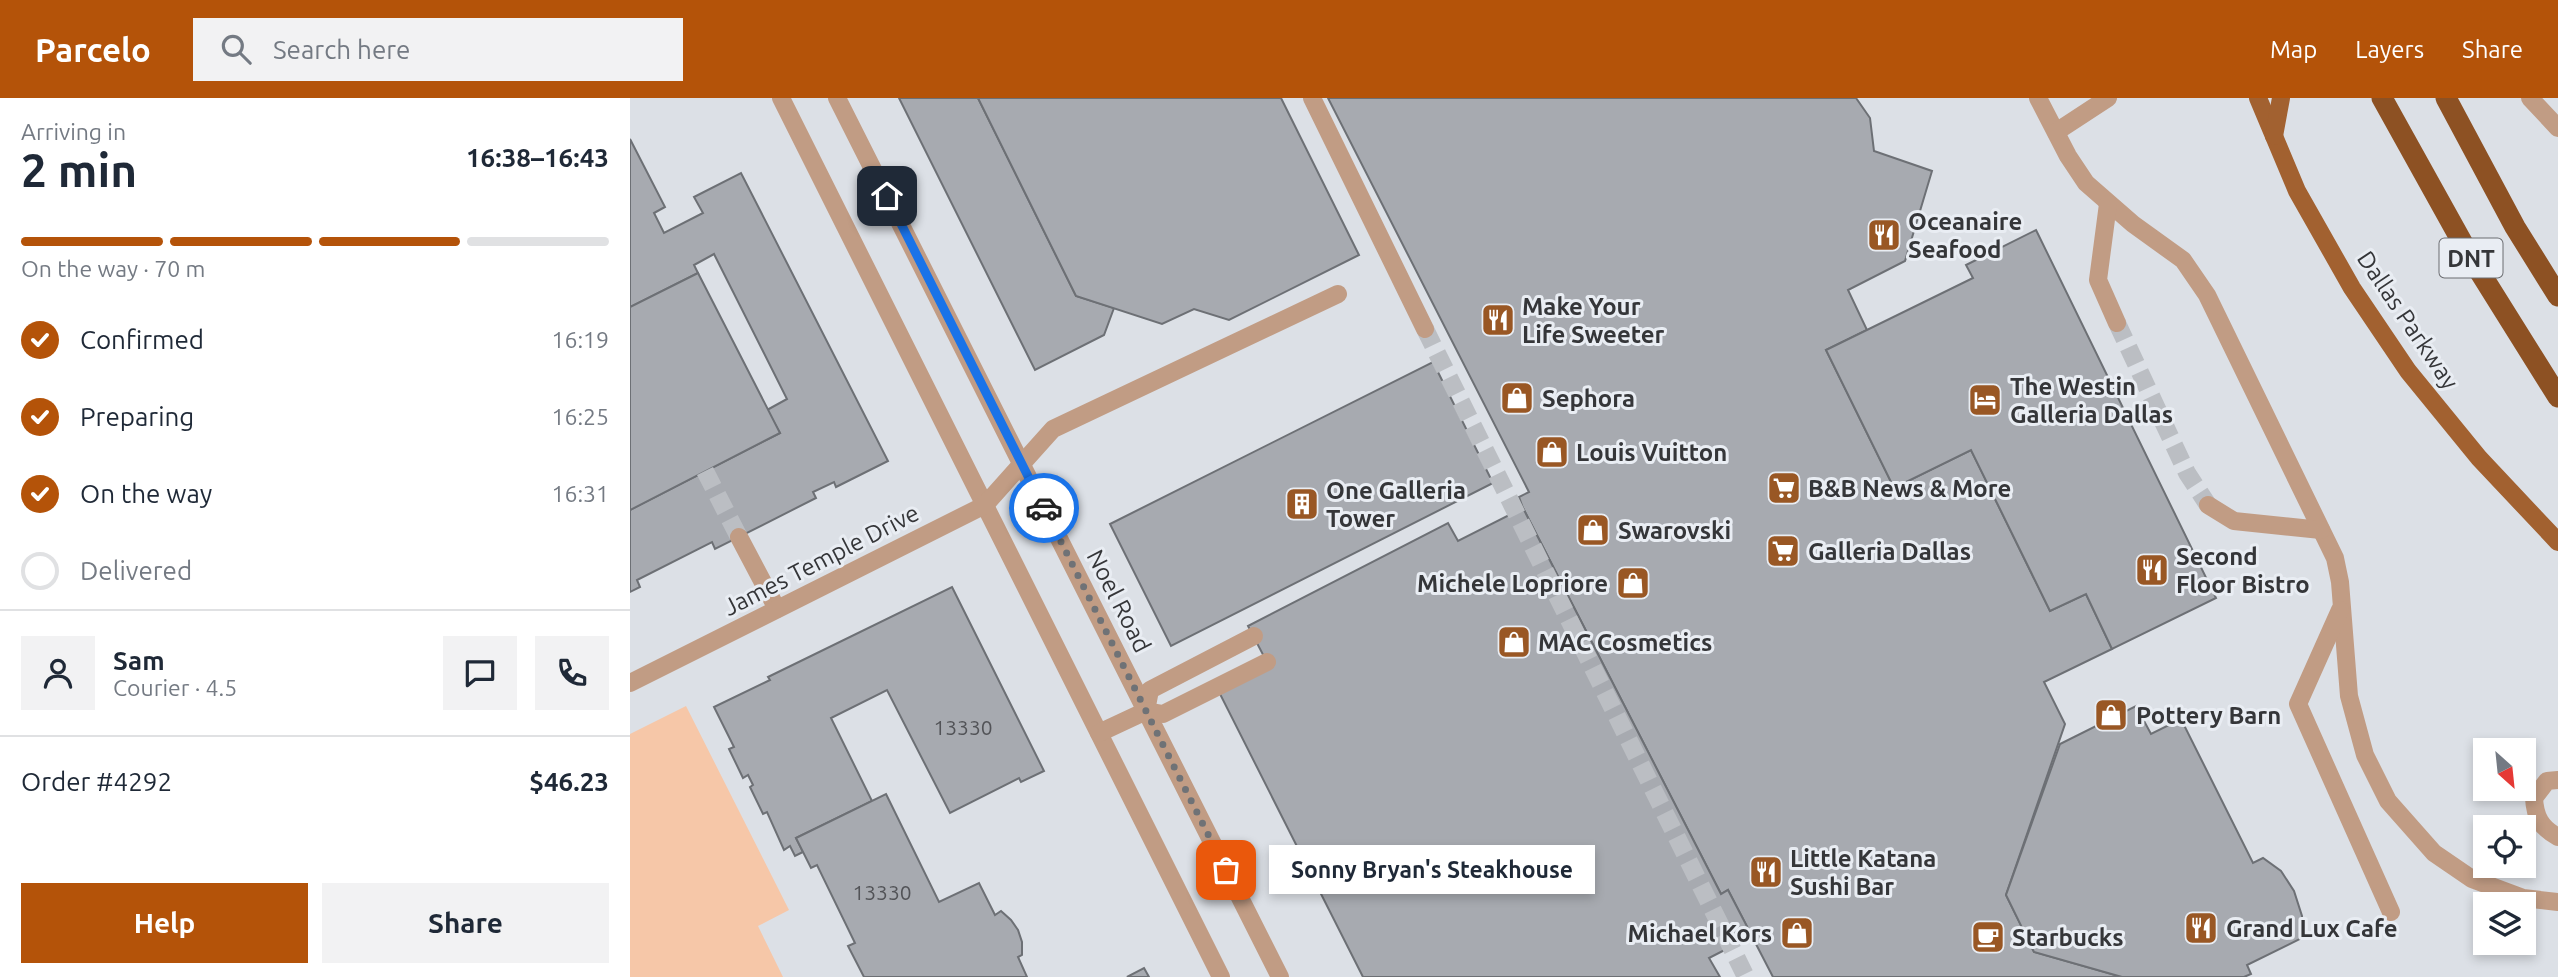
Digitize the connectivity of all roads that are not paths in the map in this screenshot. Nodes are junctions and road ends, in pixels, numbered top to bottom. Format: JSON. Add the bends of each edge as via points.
{"nodes":[{"id":1,"x":781,"y":98,"type":"edge"},
{"id":2,"x":837,"y":98,"type":"edge"},
{"id":3,"x":1312,"y":98,"type":"edge"},
{"id":4,"x":2038,"y":98,"type":"edge"},
{"id":5,"x":2108,"y":98,"type":"edge"},
{"id":6,"x":2258,"y":98,"type":"edge"},
{"id":7,"x":2281,"y":98,"type":"edge"},
{"id":8,"x":2446,"y":98,"type":"edge"},
{"id":9,"x":2530,"y":98,"type":"edge"},
{"id":10,"x":2386,"y":106,"type":"edge"},
{"id":11,"x":2558,"y":128,"type":"edge"},
{"id":12,"x":2056,"y":132,"type":"junction"},
{"id":13,"x":2274,"y":136,"type":"junction"},
{"id":14,"x":2108,"y":204,"type":"junction"},
{"id":15,"x":1338,"y":294,"type":"dead end"},
{"id":16,"x":2558,"y":296,"type":"edge"},
{"id":17,"x":2117,"y":323,"type":"tunnel mouth"},
{"id":18,"x":1425,"y":329,"type":"tunnel mouth"},
{"id":19,"x":2558,"y":397,"type":"edge"},
{"id":20,"x":1022,"y":464,"type":"junction"},
{"id":21,"x":985,"y":505,"type":"junction"},
{"id":22,"x":2208,"y":505,"type":"tunnel mouth"},
{"id":23,"x":2321,"y":530,"type":"junction"},
{"id":24,"x":744,"y":534,"type":"tunnel mouth"},
{"id":25,"x":2558,"y":541,"type":"edge"},
{"id":26,"x":782,"y":607,"type":"junction"},
{"id":27,"x":2342,"y":607,"type":"junction"},
{"id":28,"x":1254,"y":636,"type":"dead end"},
{"id":29,"x":1267,"y":662,"type":"dead end"},
{"id":30,"x":630,"y":683,"type":"edge"},
{"id":31,"x":1146,"y":711,"type":"junction"},
{"id":32,"x":1099,"y":733,"type":"junction"},
{"id":33,"x":2558,"y":780,"type":"edge"},
{"id":34,"x":2558,"y":837,"type":"edge"},
{"id":35,"x":2558,"y":902,"type":"edge"},
{"id":36,"x":2391,"y":912,"type":"dead end"},
{"id":37,"x":1221,"y":977,"type":"edge"},
{"id":38,"x":1280,"y":977,"type":"edge"}],
"edges":[{"from":1,"to":21,"type":"street"},
{"from":2,"to":20,"type":"street","name":"Noel Road"},
{"from":3,"to":18,"type":"street"},
{"from":4,"to":12,"type":"street"},
{"from":5,"to":12,"type":"street"},
{"from":6,"to":13,"type":"main road","name":"Dallas Parkway"},
{"from":7,"to":13,"type":"main road"},
{"from":8,"to":16,"type":"highway","number":"DNT"},
{"from":9,"to":11,"type":"street"},
{"from":10,"to":19,"type":"highway","number":"DNT","via":[[2470,258]]},
{"from":12,"to":14,"type":"street","via":[[2086,183]]},
{"from":13,"to":25,"type":"main road","name":"Dallas Parkway","via":[[2297,191],[2408,371],[2479,458]]},
{"from":14,"to":17,"type":"street","via":[[2098,280]]},
{"from":14,"to":23,"type":"street","via":[[2183,260],[2207,295]]},
{"from":15,"to":20,"type":"street","name":"James Temple Drive","via":[[1053,429]]},
{"from":20,"to":21,"type":"street","name":"James Temple Drive"},
{"from":20,"to":31,"type":"street","name":"Noel Road"},
{"from":21,"to":26,"type":"street","name":"James Temple Drive"},
{"from":21,"to":32,"type":"street"},
{"from":22,"to":23,"type":"street","via":[[2234,521]]},
{"from":23,"to":27,"type":"street","via":[[2335,558]]},
{"from":24,"to":26,"type":"street"},
{"from":26,"to":30,"type":"street","name":"James Temple Drive"},
{"from":27,"to":35,"type":"street","via":[[2349,695],[2365,755],[2388,801],[2434,853],[2472,879],[2524,898]]},
{"from":27,"to":36,"type":"street","via":[[2298,704]]},
{"from":28,"to":31,"type":"street","via":[[1150,690]]},
{"from":29,"to":31,"type":"street","via":[[1163,714]]},
{"from":31,"to":32,"type":"street"},
{"from":31,"to":38,"type":"street","name":"Noel Road"},
{"from":32,"to":37,"type":"street"},
{"from":33,"to":34,"type":"street","via":[[2547,781],[2534,798],[2535,814],[2545,830]]}]}
